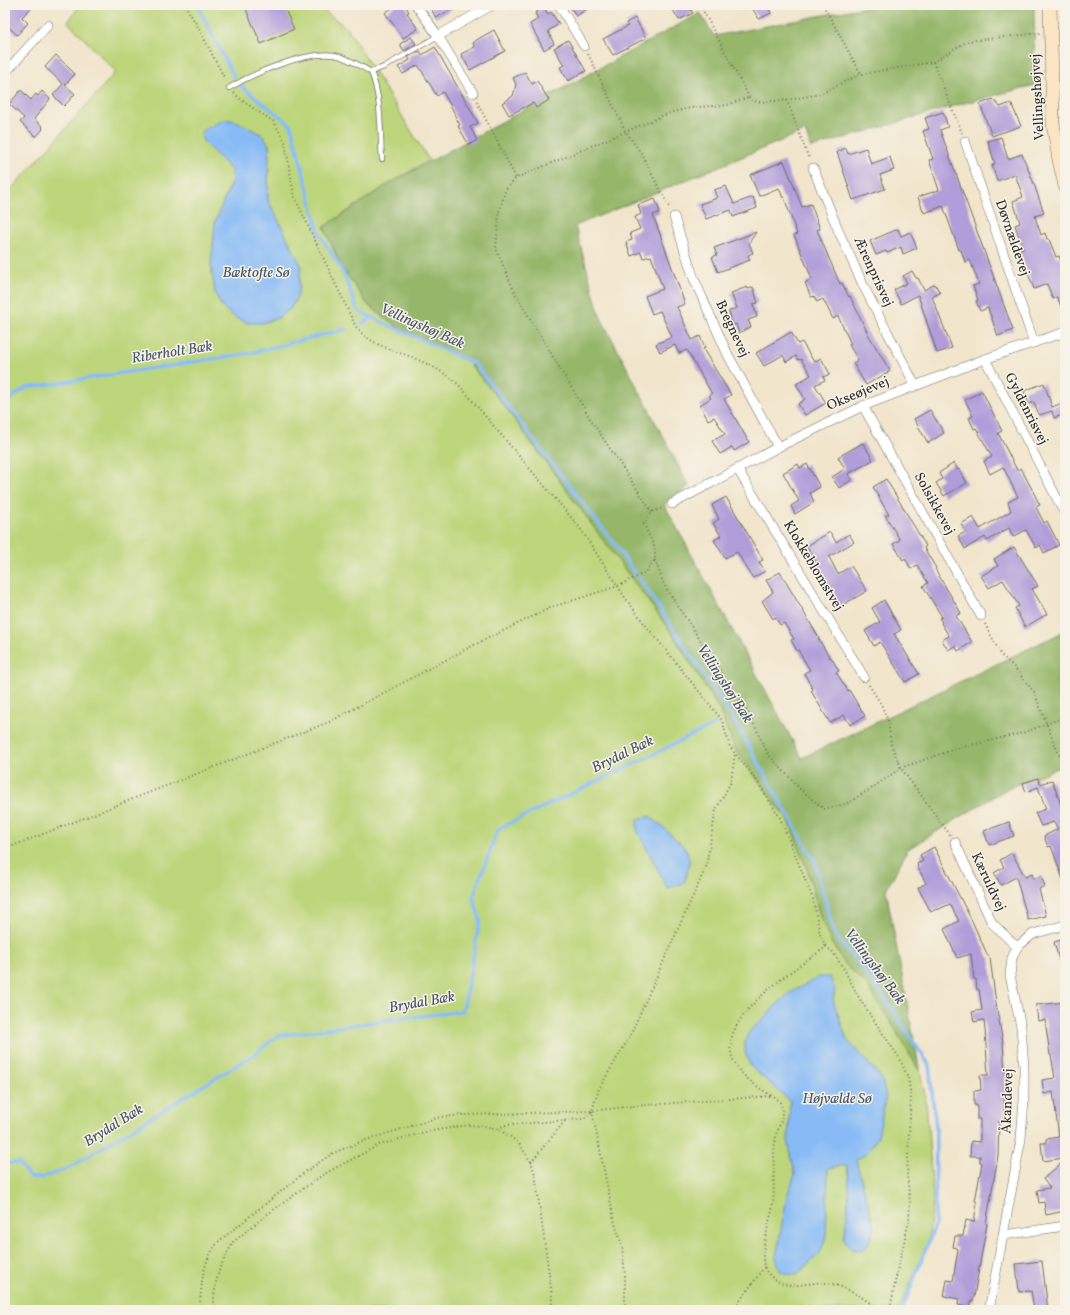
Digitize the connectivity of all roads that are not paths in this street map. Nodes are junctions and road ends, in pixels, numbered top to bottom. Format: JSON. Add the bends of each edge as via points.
{"nodes":[{"id":1,"x":416,"y":5,"type":"edge"},
{"id":2,"x":492,"y":5,"type":"edge"},
{"id":3,"x":559,"y":5,"type":"edge"},
{"id":4,"x":1050,"y":5,"type":"edge"},
{"id":5,"x":48,"y":25,"type":"dead end"},
{"id":6,"x":438,"y":36,"type":"junction"},
{"id":7,"x":584,"y":46,"type":"road end"},
{"id":8,"x":371,"y":72,"type":"junction"},
{"id":9,"x":5,"y":73,"type":"edge"},
{"id":10,"x":229,"y":88,"type":"road end"},
{"id":11,"x":473,"y":93,"type":"road end"},
{"id":12,"x":965,"y":141,"type":"road end"},
{"id":13,"x":382,"y":159,"type":"dead end"},
{"id":14,"x":813,"y":168,"type":"road end"},
{"id":15,"x":1065,"y":186,"type":"edge"},
{"id":16,"x":674,"y":217,"type":"road end"},
{"id":17,"x":1065,"y":332,"type":"edge"},
{"id":18,"x":1034,"y":343,"type":"junction"},
{"id":19,"x":985,"y":360,"type":"junction"},
{"id":20,"x":914,"y":385,"type":"junction"},
{"id":21,"x":863,"y":406,"type":"junction"},
{"id":22,"x":778,"y":447,"type":"junction"},
{"id":23,"x":738,"y":470,"type":"junction"},
{"id":24,"x":672,"y":504,"type":"dead end"},
{"id":25,"x":1065,"y":514,"type":"edge"},
{"id":26,"x":981,"y":616,"type":"road end"},
{"id":27,"x":864,"y":677,"type":"road end"},
{"id":28,"x":955,"y":842,"type":"road end"},
{"id":29,"x":1065,"y":925,"type":"edge"},
{"id":30,"x":1017,"y":946,"type":"junction"},
{"id":31,"x":1065,"y":1226,"type":"edge"},
{"id":32,"x":1004,"y":1235,"type":"junction"},
{"id":33,"x":989,"y":1310,"type":"edge"}],
"edges":[{"from":1,"to":6,"type":"street"},
{"from":2,"to":6,"type":"street"},
{"from":3,"to":7,"type":"street"},
{"from":4,"to":15,"type":"street","name":"Vellingshøjvej","via":[[1053,123]]},
{"from":5,"to":9,"type":"street"},
{"from":6,"to":8,"type":"lane"},
{"from":6,"to":11,"type":"street"},
{"from":8,"to":10,"type":"lane","via":[[335,55],[307,56],[250,76]]},
{"from":8,"to":13,"type":"lane","via":[[376,85]]},
{"from":12,"to":18,"type":"street","name":"Døvnældevej"},
{"from":14,"to":20,"type":"street","name":"Ærenprisvej","via":[[864,287]]},
{"from":16,"to":22,"type":"street","name":"Bregnevej","via":[[694,279],[728,355]]},
{"from":17,"to":18,"type":"street","name":"Okseøjevej"},
{"from":18,"to":19,"type":"street","name":"Okseøjevej"},
{"from":19,"to":20,"type":"street","name":"Okseøjevej"},
{"from":19,"to":25,"type":"street","name":"Gyldenrisvej"},
{"from":20,"to":21,"type":"street","name":"Okseøjevej"},
{"from":21,"to":22,"type":"street","name":"Okseøjevej"},
{"from":21,"to":26,"type":"street","name":"Solsikkevej"},
{"from":22,"to":23,"type":"street","name":"Okseøjevej"},
{"from":23,"to":24,"type":"street","name":"Okseøjevej"},
{"from":23,"to":27,"type":"street","name":"Klokkeblomstvej"},
{"from":28,"to":30,"type":"street","name":"Kæruldvej","via":[[992,923]]},
{"from":29,"to":30,"type":"street","via":[[1033,934]]},
{"from":30,"to":32,"type":"street","name":"Åkandevej","via":[[1012,958],[1010,975],[1020,1027],[1024,1100],[1021,1139]]},
{"from":31,"to":32,"type":"street"},
{"from":32,"to":33,"type":"street","name":"Åkandevej"}]}
